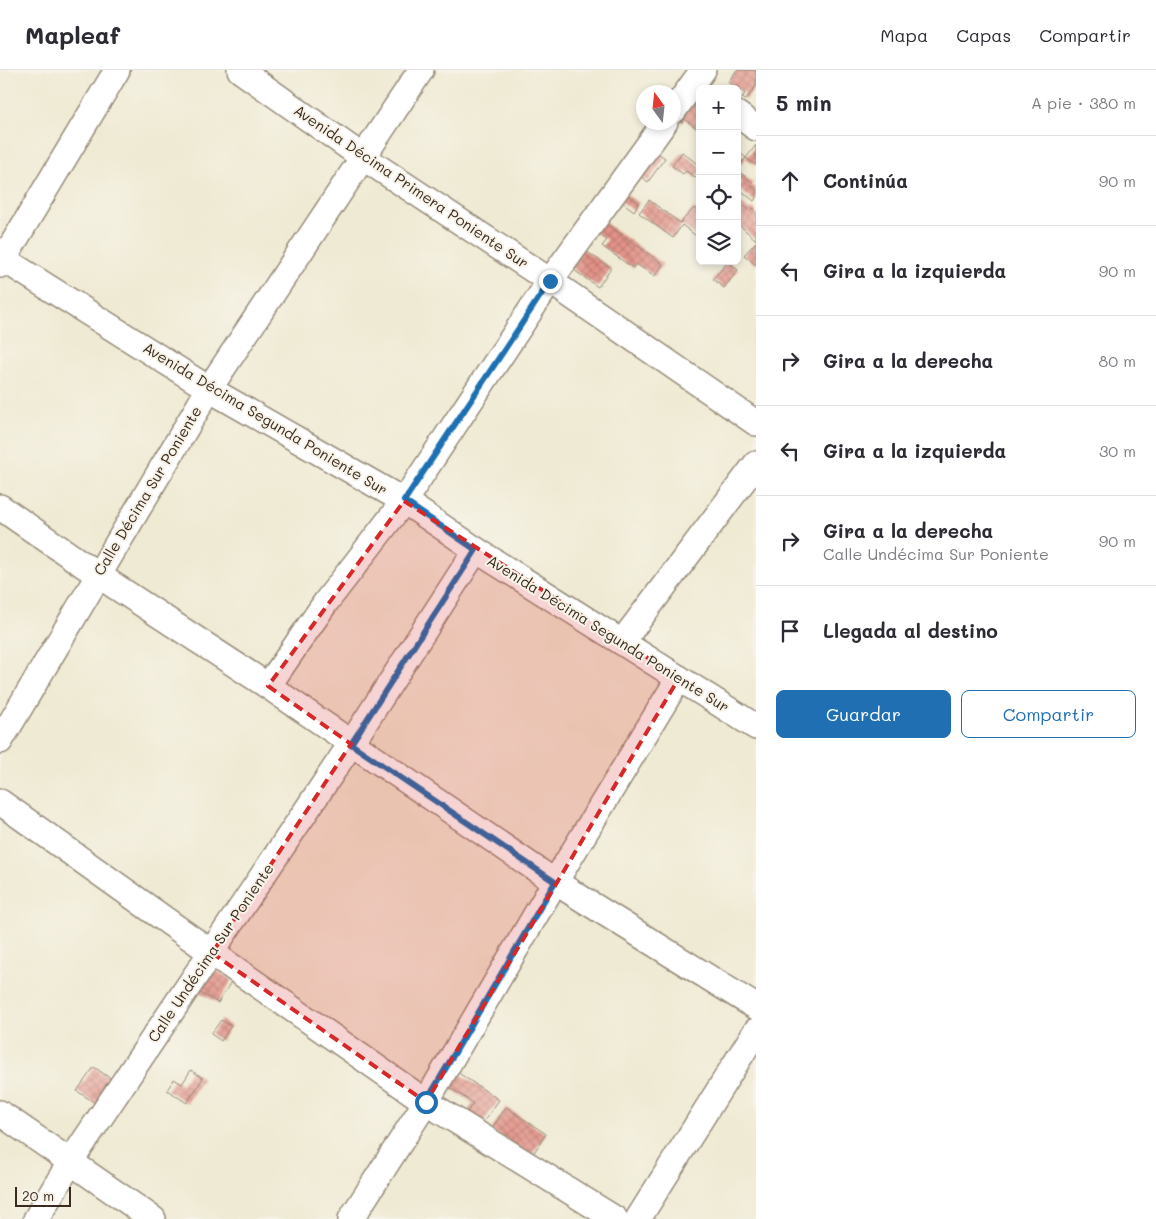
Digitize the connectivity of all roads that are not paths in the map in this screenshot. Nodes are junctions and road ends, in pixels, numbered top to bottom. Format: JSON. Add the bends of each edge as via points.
{"nodes":[{"id":1,"x":117,"y":70,"type":"edge"},
{"id":2,"x":240,"y":70,"type":"edge"},
{"id":3,"x":421,"y":70,"type":"edge"},
{"id":4,"x":694,"y":78,"type":"edge"},
{"id":5,"x":681,"y":99,"type":"edge"},
{"id":6,"x":741,"y":117,"type":"edge"},
{"id":7,"x":756,"y":128,"type":"edge"},
{"id":8,"x":659,"y":130,"type":"edge"},
{"id":9,"x":364,"y":158,"type":"junction"},
{"id":10,"x":1,"y":261,"type":"edge"},
{"id":11,"x":550,"y":281,"type":"junction"},
{"id":12,"x":209,"y":388,"type":"junction"},
{"id":13,"x":756,"y":423,"type":"edge"},
{"id":14,"x":756,"y":464,"type":"edge"},
{"id":15,"x":404,"y":501,"type":"junction"},
{"id":16,"x":0,"y":507,"type":"edge"},
{"id":17,"x":476,"y":550,"type":"junction"},
{"id":18,"x":98,"y":575,"type":"junction"},
{"id":19,"x":622,"y":642,"type":"junction"},
{"id":20,"x":679,"y":678,"type":"junction"},
{"id":21,"x":268,"y":686,"type":"junction"},
{"id":22,"x":756,"y":728,"type":"edge"},
{"id":23,"x":0,"y":741,"type":"edge"},
{"id":24,"x":351,"y":744,"type":"junction"},
{"id":25,"x":0,"y":802,"type":"edge"},
{"id":26,"x":555,"y":882,"type":"junction"},
{"id":27,"x":212,"y":953,"type":"junction"},
{"id":28,"x":756,"y":1007,"type":"edge"},
{"id":29,"x":756,"y":1031,"type":"edge"},
{"id":30,"x":426,"y":1102,"type":"junction"},
{"id":31,"x":0,"y":1113,"type":"edge"},
{"id":32,"x":71,"y":1161,"type":"junction"},
{"id":33,"x":36,"y":1219,"type":"edge"},
{"id":34,"x":153,"y":1219,"type":"edge"},
{"id":35,"x":351,"y":1219,"type":"edge"},
{"id":36,"x":615,"y":1219,"type":"edge"},
{"id":37,"x":638,"y":1219,"type":"edge"}],
"edges":[{"from":1,"to":10,"type":"street"},
{"from":2,"to":9,"type":"street","name":"Avenida Décima Primera Poniente Sur"},
{"from":3,"to":9,"type":"street","name":"Calle Décima Sur Poniente"},
{"from":4,"to":5,"type":"street"},
{"from":6,"to":7,"type":"street"},
{"from":8,"to":11,"type":"street"},
{"from":9,"to":11,"type":"street","name":"Avenida Décima Primera Poniente Sur"},
{"from":9,"to":12,"type":"street","name":"Calle Décima Sur Poniente"},
{"from":10,"to":12,"type":"street","name":"Avenida Décima Segunda Poniente Sur"},
{"from":11,"to":13,"type":"street","name":"Avenida Décima Primera Poniente Sur"},
{"from":11,"to":15,"type":"street"},
{"from":12,"to":15,"type":"street","name":"Avenida Décima Segunda Poniente Sur"},
{"from":12,"to":18,"type":"street","name":"Calle Décima Sur Poniente"},
{"from":14,"to":19,"type":"street"},
{"from":15,"to":17,"type":"street","name":"Avenida Décima Segunda Poniente Sur"},
{"from":15,"to":21,"type":"street","via":[[326,602]]},
{"from":16,"to":18,"type":"street"},
{"from":17,"to":19,"type":"street","name":"Avenida Décima Segunda Poniente Sur"},
{"from":17,"to":24,"type":"street","name":"Calle Undécima Sur Poniente"},
{"from":18,"to":21,"type":"street"},
{"from":18,"to":23,"type":"street","name":"Calle Décima Sur Poniente"},
{"from":19,"to":20,"type":"street","name":"Avenida Décima Segunda Poniente Sur"},
{"from":20,"to":22,"type":"street","name":"Avenida Décima Segunda Poniente Sur"},
{"from":20,"to":26,"type":"street"},
{"from":21,"to":24,"type":"street"},
{"from":24,"to":26,"type":"street"},
{"from":24,"to":27,"type":"street","name":"Calle Undécima Sur Poniente"},
{"from":25,"to":27,"type":"street"},
{"from":26,"to":28,"type":"street"},
{"from":26,"to":30,"type":"street"},
{"from":27,"to":30,"type":"street"},
{"from":27,"to":32,"type":"street","name":"Calle Undécima Sur Poniente"},
{"from":29,"to":37,"type":"street"},
{"from":30,"to":35,"type":"street"},
{"from":30,"to":36,"type":"street"},
{"from":31,"to":32,"type":"street"},
{"from":32,"to":33,"type":"street","name":"Calle Undécima Sur Poniente"},
{"from":32,"to":34,"type":"street"}]}
